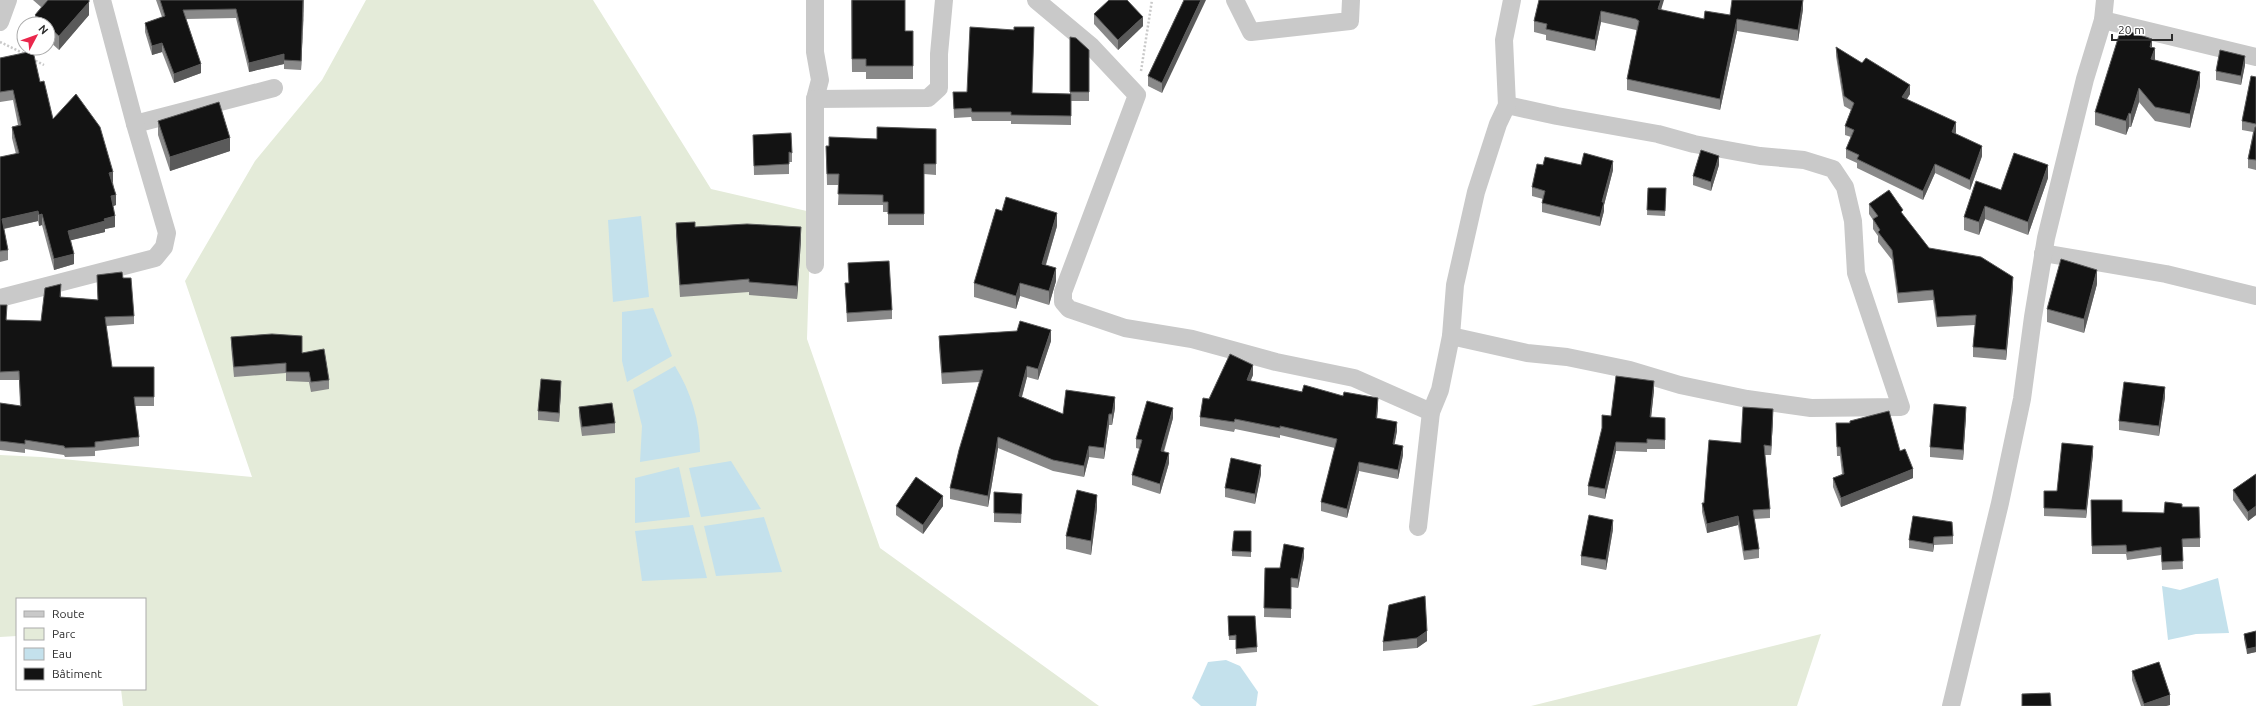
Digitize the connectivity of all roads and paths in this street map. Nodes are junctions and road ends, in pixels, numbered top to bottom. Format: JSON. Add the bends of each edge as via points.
{"nodes":[{"id":1,"x":8,"y":0,"type":"edge"},
{"id":2,"x":102,"y":0,"type":"edge"},
{"id":3,"x":815,"y":0,"type":"edge"},
{"id":4,"x":944,"y":0,"type":"edge"},
{"id":5,"x":1036,"y":0,"type":"edge"},
{"id":6,"x":1152,"y":0,"type":"edge"},
{"id":7,"x":1235,"y":0,"type":"edge"},
{"id":8,"x":1351,"y":0,"type":"edge"},
{"id":9,"x":1512,"y":0,"type":"edge"},
{"id":10,"x":2105,"y":0,"type":"edge"},
{"id":11,"x":2102,"y":20,"type":"junction"},
{"id":12,"x":0,"y":22,"type":"edge"},
{"id":13,"x":0,"y":42,"type":"edge"},
{"id":14,"x":2256,"y":57,"type":"edge"},
{"id":15,"x":44,"y":65,"type":"dead end"},
{"id":16,"x":274,"y":88,"type":"dead end"},
{"id":17,"x":1137,"y":95,"type":"junction"},
{"id":18,"x":815,"y":99,"type":"junction"},
{"id":19,"x":1507,"y":105,"type":"junction"},
{"id":20,"x":135,"y":124,"type":"junction"},
{"id":21,"x":2043,"y":253,"type":"junction"},
{"id":22,"x":815,"y":265,"type":"dead end"},
{"id":23,"x":2256,"y":296,"type":"edge"},
{"id":24,"x":0,"y":298,"type":"edge"},
{"id":25,"x":1451,"y":336,"type":"junction"},
{"id":26,"x":1432,"y":412,"type":"junction"},
{"id":27,"x":1418,"y":527,"type":"dead end"},
{"id":28,"x":1951,"y":706,"type":"edge"}],
"edges":[{"from":1,"to":12,"type":"street"},
{"from":2,"to":20,"type":"street"},
{"from":3,"to":18,"type":"street","via":[[815,52],[820,80]]},
{"from":4,"to":18,"type":"street","via":[[939,88],[935,94],[928,98]]},
{"from":5,"to":17,"type":"street","via":[[1091,46]]},
{"from":6,"to":17,"type":"path"},
{"from":7,"to":8,"type":"street","via":[[1251,32],[1350,21]]},
{"from":9,"to":19,"type":"street","via":[[1504,40]]},
{"from":10,"to":11,"type":"street"},
{"from":11,"to":14,"type":"street"},
{"from":11,"to":21,"type":"street","via":[[2084,79]]},
{"from":13,"to":15,"type":"path"},
{"from":16,"to":20,"type":"street"},
{"from":17,"to":26,"type":"street","via":[[1063,292],[1063,302],[1069,309],[1125,328],[1192,339],[1276,362],[1354,378]]},
{"from":18,"to":22,"type":"street"},
{"from":19,"to":25,"type":"street","via":[[1495,130],[1476,192],[1454,285]]},
{"from":19,"to":25,"type":"street","via":[[1658,134],[1694,144],[1760,156],[1804,160],[1832,169],[1845,187],[1853,221],[1856,273],[1901,407],[1811,408],[1747,399],[1680,385],[1630,370],[1567,357],[1527,353]]},
{"from":20,"to":24,"type":"street","via":[[167,233],[164,247],[155,258]]},
{"from":21,"to":23,"type":"street","via":[[2166,274]]},
{"from":21,"to":28,"type":"street","via":[[2019,414]]},
{"from":25,"to":26,"type":"street","via":[[1440,390]]},
{"from":26,"to":27,"type":"street"}]}
